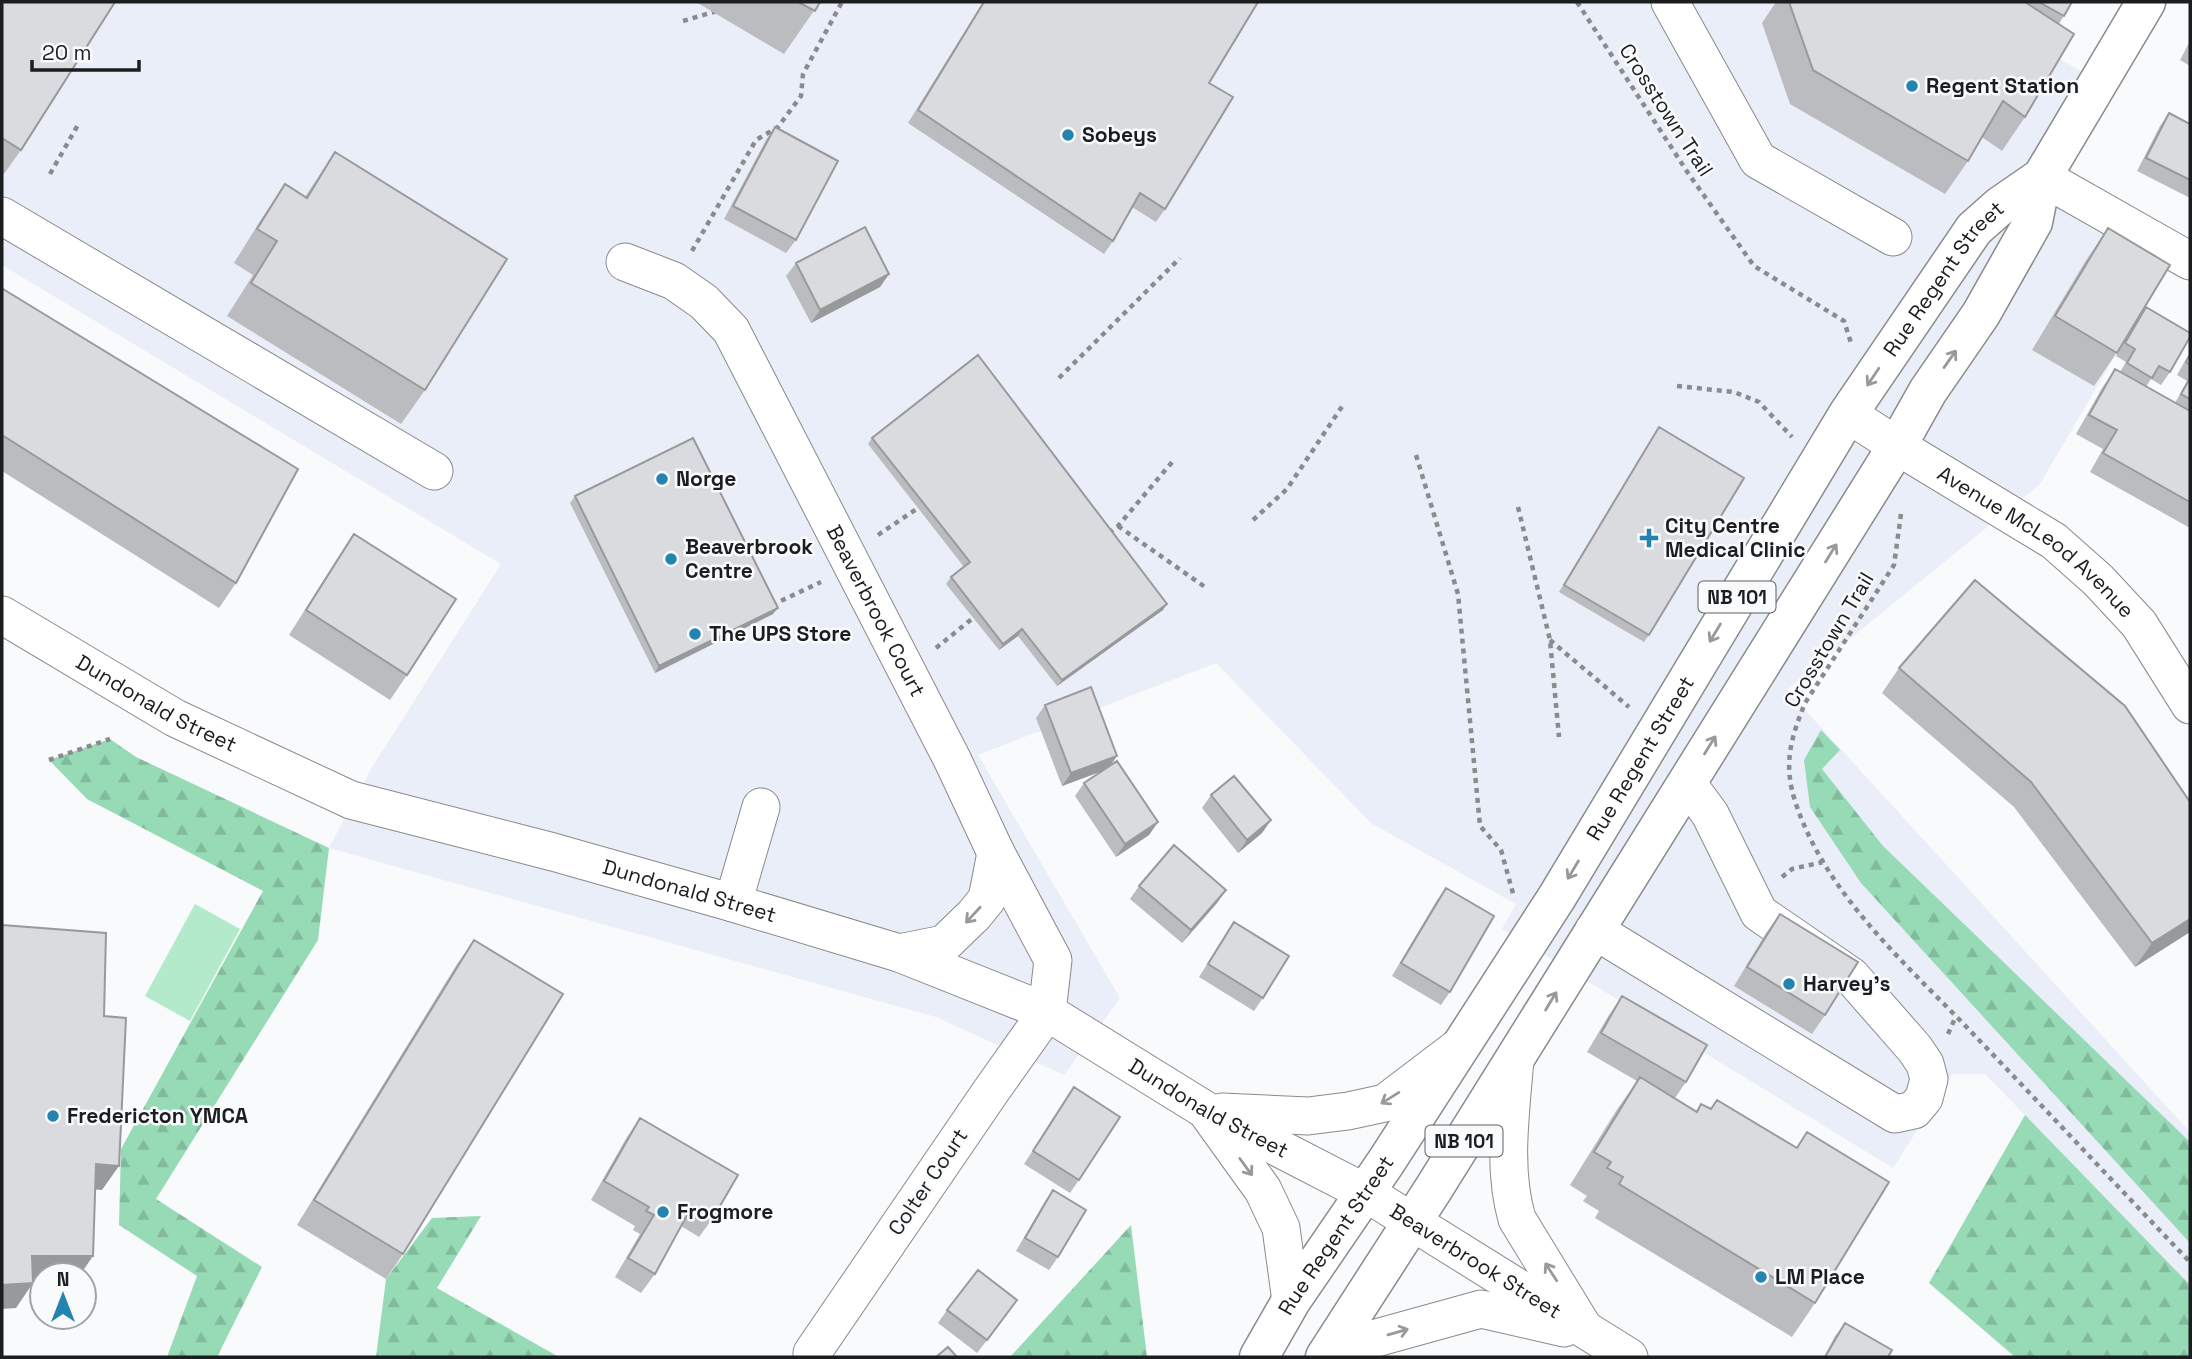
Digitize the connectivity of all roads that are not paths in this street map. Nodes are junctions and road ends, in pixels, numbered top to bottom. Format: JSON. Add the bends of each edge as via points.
{"nodes":[{"id":1,"x":1670,"y":2,"type":"edge"},
{"id":2,"x":2146,"y":2,"type":"edge"},
{"id":3,"x":2042,"y":177,"type":"junction"},
{"id":4,"x":2,"y":216,"type":"edge"},
{"id":5,"x":1893,"y":237,"type":"dead end"},
{"id":6,"x":2190,"y":261,"type":"edge"},
{"id":7,"x":625,"y":262,"type":"dead end"},
{"id":8,"x":1848,"y":414,"type":"junction"},
{"id":9,"x":1897,"y":446,"type":"junction"},
{"id":10,"x":434,"y":471,"type":"dead end"},
{"id":11,"x":2,"y":615,"type":"edge"},
{"id":12,"x":2190,"y":705,"type":"edge"},
{"id":13,"x":1687,"y":783,"type":"junction"},
{"id":14,"x":761,"y":807,"type":"dead end"},
{"id":15,"x":996,"y":853,"type":"junction"},
{"id":16,"x":733,"y":903,"type":"junction"},
{"id":17,"x":1594,"y":930,"type":"junction"},
{"id":18,"x":899,"y":954,"type":"junction"},
{"id":19,"x":1047,"y":1012,"type":"junction"},
{"id":20,"x":1464,"y":1042,"type":"junction"},
{"id":21,"x":1515,"y":1059,"type":"junction"},
{"id":22,"x":1207,"y":1111,"type":"junction"},
{"id":23,"x":1366,"y":1193,"type":"junction"},
{"id":24,"x":1412,"y":1223,"type":"junction"},
{"id":25,"x":1291,"y":1301,"type":"junction"},
{"id":26,"x":1585,"y":1331,"type":"junction"},
{"id":27,"x":811,"y":1353,"type":"dead end"},
{"id":28,"x":1259,"y":1357,"type":"edge"},
{"id":29,"x":1325,"y":1357,"type":"edge"},
{"id":30,"x":1335,"y":1357,"type":"edge"},
{"id":31,"x":1629,"y":1357,"type":"edge"}],
"edges":[{"from":1,"to":5,"type":"street","via":[[1758,160]]},
{"from":2,"to":3,"type":"main road","name":"Rue Regent Street","number":"NB 101"},
{"from":3,"to":6,"type":"street"},
{"from":3,"to":8,"type":"main road","name":"Rue Regent Street","number":"NB 101","one_way":true,"via":[[1974,229]]},
{"from":9,"to":3,"type":"main road","name":"Rue Regent Street","number":"NB 101","one_way":true,"via":[[2033,222]]},
{"from":4,"to":10,"type":"street"},
{"from":7,"to":15,"type":"street","name":"Beaverbrook Court","via":[[674,281],[704,302],[731,330]]},
{"from":8,"to":9,"type":"street","name":"Avenue McLeod Avenue"},
{"from":8,"to":20,"type":"main road","name":"Rue Regent Street","number":"NB 101","one_way":true,"via":[[1557,897]]},
{"from":9,"to":12,"type":"street","name":"Avenue McLeod Avenue","via":[[2054,541],[2139,624]]},
{"from":13,"to":9,"type":"main road","name":"Rue Regent Street","number":"NB 101","one_way":true},
{"from":11,"to":16,"type":"street","name":"Dundonald Street","via":[[175,718],[351,800]]},
{"from":13,"to":17,"type":"main road","name":"Rue Regent Street","number":"NB 101"},
{"from":13,"to":17,"type":"street","via":[[1710,814],[1759,914],[1851,976],[1915,1049],[1929,1079],[1924,1098],[1914,1110],[1895,1114]]},
{"from":14,"to":16,"type":"street"},
{"from":15,"to":18,"type":"street","one_way":true,"via":[[987,899],[974,915],[944,944]]},
{"from":15,"to":19,"type":"street","name":"Beaverbrook Court","via":[[1053,960]]},
{"from":16,"to":18,"type":"street","name":"Dundonald Street"},
{"from":21,"to":17,"type":"main road","name":"Rue Regent Street","number":"NB 101","one_way":true},
{"from":18,"to":19,"type":"street","name":"Dundonald Street"},
{"from":19,"to":22,"type":"street","name":"Dundonald Street"},
{"from":19,"to":27,"type":"street","name":"Colter Court"},
{"from":20,"to":22,"type":"street","one_way":true,"via":[[1384,1103],[1308,1116]]},
{"from":20,"to":23,"type":"main road","name":"Rue Regent Street","number":"NB 101"},
{"from":21,"to":24,"type":"main road","name":"Rue Regent Street","number":"NB 101"},
{"from":26,"to":21,"type":"street","one_way":true,"via":[[1517,1219],[1511,1199],[1508,1147]]},
{"from":22,"to":23,"type":"street","name":"Dundonald Street"},
{"from":22,"to":25,"type":"street","one_way":true,"via":[[1263,1190],[1281,1228]]},
{"from":23,"to":24,"type":"street","name":"Beaverbrook Street"},
{"from":23,"to":25,"type":"main road","name":"Rue Regent Street","number":"NB 101"},
{"from":24,"to":26,"type":"street","name":"Beaverbrook Street"},
{"from":24,"to":29,"type":"main road","name":"Rue Regent Street","number":"NB 101"},
{"from":25,"to":28,"type":"main road","name":"Rue Regent Street","number":"NB 101"},
{"from":30,"to":26,"type":"street","one_way":true,"via":[[1369,1340],[1481,1309]]},
{"from":26,"to":31,"type":"street","name":"Beaverbrook Street"}]}
